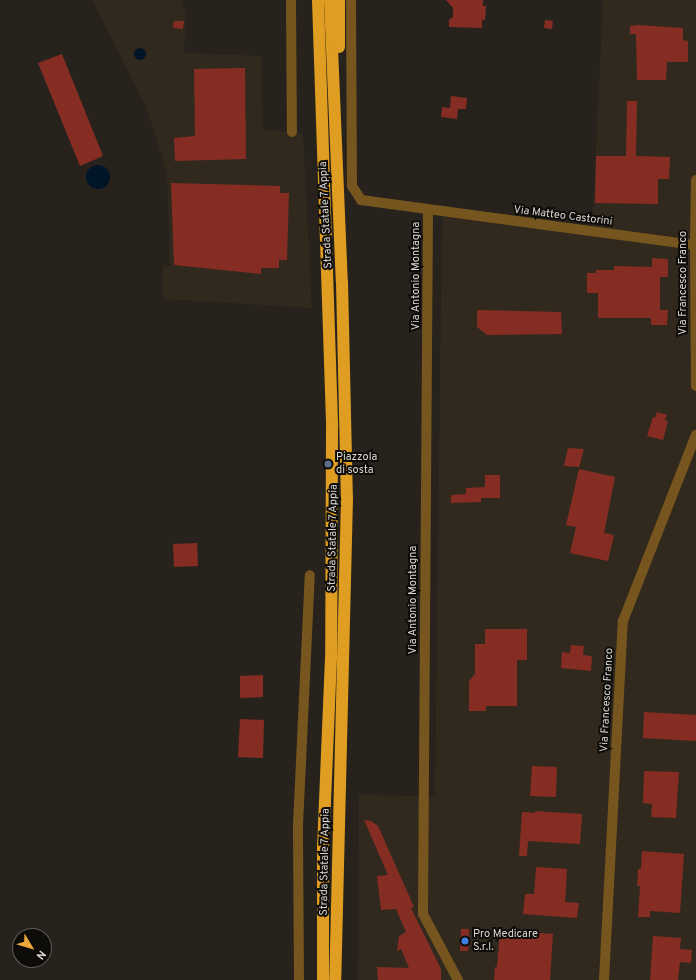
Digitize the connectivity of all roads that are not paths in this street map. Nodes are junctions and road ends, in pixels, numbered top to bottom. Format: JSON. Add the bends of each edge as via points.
{"nodes":[{"id":1,"x":291,"y":0,"type":"edge"},
{"id":2,"x":318,"y":0,"type":"edge"},
{"id":3,"x":330,"y":0,"type":"edge"},
{"id":4,"x":339,"y":0,"type":"edge"},
{"id":5,"x":351,"y":0,"type":"edge"},
{"id":6,"x":292,"y":132,"type":"dead end"},
{"id":7,"x":336,"y":140,"type":"junction"},
{"id":8,"x":696,"y":180,"type":"edge"},
{"id":9,"x":428,"y":211,"type":"junction"},
{"id":10,"x":694,"y":245,"type":"junction"},
{"id":11,"x":696,"y":386,"type":"edge"},
{"id":12,"x":696,"y":435,"type":"edge"},
{"id":13,"x":310,"y":575,"type":"dead end"},
{"id":14,"x":299,"y":980,"type":"edge"},
{"id":15,"x":323,"y":980,"type":"edge"},
{"id":16,"x":335,"y":980,"type":"edge"},
{"id":17,"x":458,"y":980,"type":"edge"},
{"id":18,"x":604,"y":980,"type":"edge"}],
"edges":[{"from":1,"to":6,"type":"street"},
{"from":2,"to":15,"type":"highway","name":"Strada Statale 7 Appia","via":[[332,428],[331,658],[323,845]]},
{"from":3,"to":7,"type":"highway","name":"Strada Statale 7 Appia"},
{"from":4,"to":7,"type":"highway"},
{"from":5,"to":9,"type":"street","name":"Via Matteo Castorini","via":[[352,186],[361,200]]},
{"from":7,"to":16,"type":"highway","name":"Strada Statale 7 Appia","via":[[347,498]]},
{"from":8,"to":10,"type":"street","name":"Via Francesco Franco"},
{"from":9,"to":10,"type":"street","name":"Via Matteo Castorini"},
{"from":9,"to":17,"type":"street","name":"Via Antonio Montagna","via":[[423,914]]},
{"from":10,"to":11,"type":"street","name":"Via Francesco Franco"},
{"from":12,"to":18,"type":"street","name":"Via Francesco Franco","via":[[623,621]]},
{"from":13,"to":14,"type":"street","via":[[298,825]]}]}
